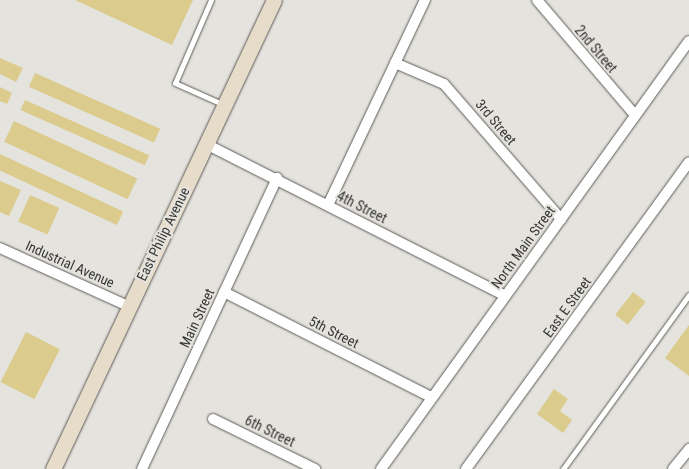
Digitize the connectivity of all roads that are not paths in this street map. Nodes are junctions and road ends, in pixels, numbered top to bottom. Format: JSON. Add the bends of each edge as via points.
{"nodes":[{"id":1,"x":210,"y":0,"type":"edge"},
{"id":2,"x":274,"y":0,"type":"edge"},
{"id":3,"x":425,"y":0,"type":"edge"},
{"id":4,"x":537,"y":0,"type":"edge"},
{"id":5,"x":689,"y":42,"type":"edge"},
{"id":6,"x":395,"y":63,"type":"junction"},
{"id":7,"x":224,"y":106,"type":"junction"},
{"id":8,"x":635,"y":115,"type":"junction"},
{"id":9,"x":206,"y":144,"type":"junction"},
{"id":10,"x":689,"y":162,"type":"edge"},
{"id":11,"x":277,"y":178,"type":"junction"},
{"id":12,"x":328,"y":205,"type":"junction"},
{"id":13,"x":561,"y":219,"type":"junction"},
{"id":14,"x":0,"y":248,"type":"edge"},
{"id":15,"x":224,"y":292,"type":"junction"},
{"id":16,"x":689,"y":295,"type":"edge"},
{"id":17,"x":505,"y":296,"type":"junction"},
{"id":18,"x":128,"y":306,"type":"junction"},
{"id":19,"x":431,"y":397,"type":"junction"},
{"id":20,"x":213,"y":419,"type":"dead end"},
{"id":21,"x":689,"y":450,"type":"edge"},
{"id":22,"x":53,"y":469,"type":"edge"},
{"id":23,"x":142,"y":469,"type":"edge"},
{"id":24,"x":315,"y":469,"type":"edge"},
{"id":25,"x":380,"y":469,"type":"edge"},
{"id":26,"x":466,"y":469,"type":"edge"},
{"id":27,"x":564,"y":469,"type":"edge"},
{"id":28,"x":673,"y":469,"type":"edge"}],
"edges":[{"from":1,"to":7,"type":"lane","via":[[175,84]]},
{"from":2,"to":7,"type":"main road","name":"East Philip Avenue"},
{"from":3,"to":6,"type":"street"},
{"from":4,"to":8,"type":"street","name":"2nd Street"},
{"from":5,"to":8,"type":"street","name":"North Main Street"},
{"from":6,"to":12,"type":"street"},
{"from":6,"to":13,"type":"street","name":"3rd Street","via":[[452,92]]},
{"from":7,"to":9,"type":"main road","name":"East Philip Avenue"},
{"from":8,"to":13,"type":"street","name":"North Main Street"},
{"from":9,"to":11,"type":"street","name":"4th Street"},
{"from":9,"to":18,"type":"main road","name":"East Philip Avenue"},
{"from":10,"to":26,"type":"street","name":"East E Street"},
{"from":11,"to":12,"type":"street","name":"4th Street"},
{"from":11,"to":15,"type":"street","name":"Main Street"},
{"from":12,"to":17,"type":"street","name":"4th Street"},
{"from":13,"to":17,"type":"street","name":"North Main Street"},
{"from":14,"to":18,"type":"street","name":"Industrial Avenue"},
{"from":15,"to":19,"type":"street","name":"5th Street"},
{"from":15,"to":23,"type":"street","name":"Main Street"},
{"from":16,"to":27,"type":"lane"},
{"from":17,"to":19,"type":"street","name":"North Main Street"},
{"from":18,"to":22,"type":"main road","name":"East Philip Avenue"},
{"from":19,"to":25,"type":"street","name":"North Main Street"},
{"from":20,"to":24,"type":"street","name":"6th Street"},
{"from":21,"to":28,"type":"street"}]}
